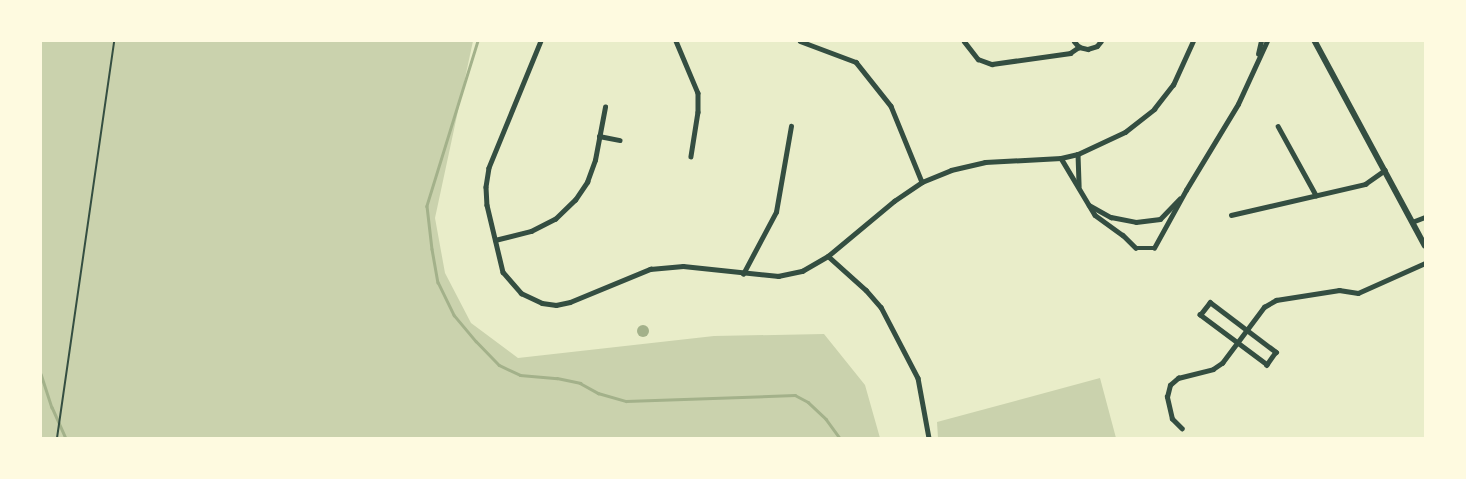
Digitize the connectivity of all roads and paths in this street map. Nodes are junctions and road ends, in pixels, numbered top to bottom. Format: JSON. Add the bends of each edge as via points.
{"nodes":[{"id":1,"x":114,"y":41,"type":"edge"},
{"id":2,"x":541,"y":41,"type":"edge"},
{"id":3,"x":676,"y":41,"type":"edge"},
{"id":4,"x":800,"y":41,"type":"edge"},
{"id":5,"x":964,"y":41,"type":"edge"},
{"id":6,"x":1074,"y":41,"type":"edge"},
{"id":7,"x":1101,"y":41,"type":"edge"},
{"id":8,"x":1193,"y":41,"type":"edge"},
{"id":9,"x":1261,"y":41,"type":"edge"},
{"id":10,"x":1267,"y":41,"type":"edge"},
{"id":11,"x":1315,"y":41,"type":"edge"},
{"id":12,"x":1079,"y":46,"type":"junction"},
{"id":13,"x":1256,"y":61,"type":"junction"},
{"id":14,"x":605,"y":107,"type":"dead end"},
{"id":15,"x":791,"y":126,"type":"dead end"},
{"id":16,"x":1278,"y":126,"type":"dead end"},
{"id":17,"x":599,"y":136,"type":"junction"},
{"id":18,"x":620,"y":140,"type":"dead end"},
{"id":19,"x":1078,"y":154,"type":"junction"},
{"id":20,"x":691,"y":156,"type":"dead end"},
{"id":21,"x":1061,"y":158,"type":"junction"},
{"id":22,"x":1385,"y":170,"type":"junction"},
{"id":23,"x":922,"y":182,"type":"junction"},
{"id":24,"x":1079,"y":187,"type":"junction"},
{"id":25,"x":1183,"y":194,"type":"junction"},
{"id":26,"x":1316,"y":195,"type":"junction"},
{"id":27,"x":1088,"y":205,"type":"junction"},
{"id":28,"x":1231,"y":215,"type":"dead end"},
{"id":29,"x":1425,"y":217,"type":"edge"},
{"id":30,"x":1412,"y":222,"type":"junction"},
{"id":31,"x":495,"y":240,"type":"junction"},
{"id":32,"x":1425,"y":245,"type":"edge"},
{"id":33,"x":828,"y":256,"type":"junction"},
{"id":34,"x":1425,"y":263,"type":"edge"},
{"id":35,"x":743,"y":274,"type":"junction"},
{"id":36,"x":1247,"y":330,"type":"junction"},
{"id":37,"x":1237,"y":343,"type":"junction"},
{"id":38,"x":1182,"y":429,"type":"dead end"},
{"id":39,"x":57,"y":438,"type":"edge"},
{"id":40,"x":929,"y":438,"type":"edge"}],
"edges":[{"from":1,"to":39,"type":"path"},
{"from":2,"to":31,"type":"street","via":[[489,168],[487,205]]},
{"from":3,"to":20,"type":"street","via":[[698,93]]},
{"from":4,"to":23,"type":"street","via":[[856,62],[890,106]]},
{"from":5,"to":12,"type":"street","via":[[978,59],[992,64],[1070,53]]},
{"from":6,"to":12,"type":"street"},
{"from":7,"to":12,"type":"street","via":[[1093,48]]},
{"from":8,"to":19,"type":"street","via":[[1173,85],[1154,109],[1125,132]]},
{"from":9,"to":13,"type":"street"},
{"from":10,"to":13,"type":"street"},
{"from":11,"to":22,"type":"street"},
{"from":13,"to":25,"type":"street","via":[[1230,118]]},
{"from":14,"to":17,"type":"street"},
{"from":15,"to":35,"type":"street","via":[[776,212]]},
{"from":16,"to":26,"type":"street"},
{"from":17,"to":18,"type":"street"},
{"from":17,"to":31,"type":"street","via":[[587,182],[575,200],[555,219],[531,231]]},
{"from":19,"to":21,"type":"street"},
{"from":19,"to":24,"type":"street"},
{"from":21,"to":23,"type":"street","via":[[985,162],[951,170]]},
{"from":21,"to":24,"type":"street"},
{"from":22,"to":26,"type":"street","via":[[1365,184]]},
{"from":22,"to":30,"type":"street"},
{"from":23,"to":33,"type":"street"},
{"from":24,"to":27,"type":"street"},
{"from":25,"to":27,"type":"street","via":[[1160,219],[1136,222],[1111,217]]},
{"from":25,"to":27,"type":"street","via":[[1154,248],[1146,250],[1136,248],[1123,234],[1095,215]]},
{"from":26,"to":28,"type":"street"},
{"from":29,"to":30,"type":"street"},
{"from":30,"to":32,"type":"street"},
{"from":31,"to":35,"type":"street","via":[[503,272],[521,293],[542,303],[556,305],[650,269],[683,266]]},
{"from":33,"to":35,"type":"street","via":[[802,270],[778,276]]},
{"from":33,"to":40,"type":"street","via":[[881,307],[918,378]]},
{"from":34,"to":36,"type":"street","via":[[1358,293],[1339,290],[1276,300],[1264,307]]},
{"from":36,"to":37,"type":"street"},
{"from":36,"to":37,"type":"street","via":[[1276,352],[1267,365]]},
{"from":36,"to":37,"type":"street","via":[[1210,302],[1200,315]]},
{"from":37,"to":38,"type":"street","via":[[1222,363],[1213,369],[1178,378],[1170,385],[1167,397],[1172,419]]}]}
